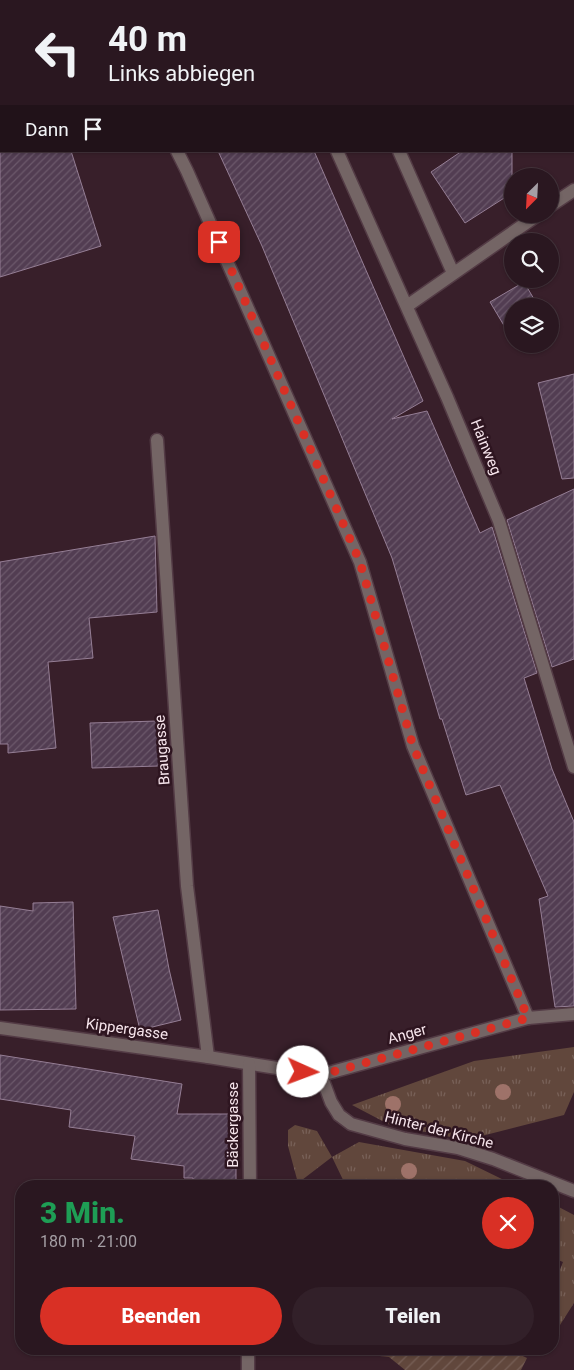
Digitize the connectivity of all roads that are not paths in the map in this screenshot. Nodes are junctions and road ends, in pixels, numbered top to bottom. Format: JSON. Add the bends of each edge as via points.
{"nodes":[{"id":1,"x":178,"y":152,"type":"edge"},
{"id":2,"x":337,"y":152,"type":"edge"},
{"id":3,"x":399,"y":152,"type":"edge"},
{"id":4,"x":574,"y":190,"type":"edge"},
{"id":5,"x":559,"y":200,"type":"edge"},
{"id":6,"x":526,"y":223,"type":"edge"},
{"id":7,"x":453,"y":273,"type":"junction"},
{"id":8,"x":407,"y":306,"type":"junction"},
{"id":9,"x":157,"y":440,"type":"dead end"},
{"id":10,"x":574,"y":767,"type":"edge"},
{"id":11,"x":574,"y":1014,"type":"edge"},
{"id":12,"x":528,"y":1018,"type":"junction"},
{"id":13,"x":0,"y":1028,"type":"edge"},
{"id":14,"x":208,"y":1057,"type":"junction"},
{"id":15,"x":249,"y":1064,"type":"junction"},
{"id":16,"x":321,"y":1075,"type":"junction"},
{"id":17,"x":250,"y":1180,"type":"edge"},
{"id":18,"x":545,"y":1180,"type":"edge"},
{"id":19,"x":559,"y":1186,"type":"edge"},
{"id":20,"x":574,"y":1192,"type":"edge"},
{"id":21,"x":248,"y":1355,"type":"edge"},
{"id":22,"x":248,"y":1370,"type":"edge"}],
"edges":[{"from":1,"to":12,"type":"street","via":[[360,562],[413,746]]},
{"from":2,"to":8,"type":"street","name":"Hainweg"},
{"from":3,"to":7,"type":"street"},
{"from":4,"to":5,"type":"street"},
{"from":6,"to":7,"type":"street"},
{"from":7,"to":8,"type":"street"},
{"from":8,"to":10,"type":"street","name":"Hainweg","via":[[499,521]]},
{"from":9,"to":14,"type":"street","name":"Braugasse","via":[[187,886]]},
{"from":11,"to":12,"type":"street","name":"Anger"},
{"from":12,"to":16,"type":"street","name":"Anger"},
{"from":13,"to":14,"type":"street","name":"Kippergasse"},
{"from":14,"to":15,"type":"street","name":"Kippergasse"},
{"from":15,"to":16,"type":"street","name":"Anger"},
{"from":15,"to":17,"type":"street","name":"Bäckergasse"},
{"from":16,"to":18,"type":"street","name":"Hinter der Kirche","via":[[331,1102],[351,1124],[405,1140],[458,1148]]},
{"from":19,"to":20,"type":"street","name":"Hinter der Kirche"},
{"from":21,"to":22,"type":"street"}]}
